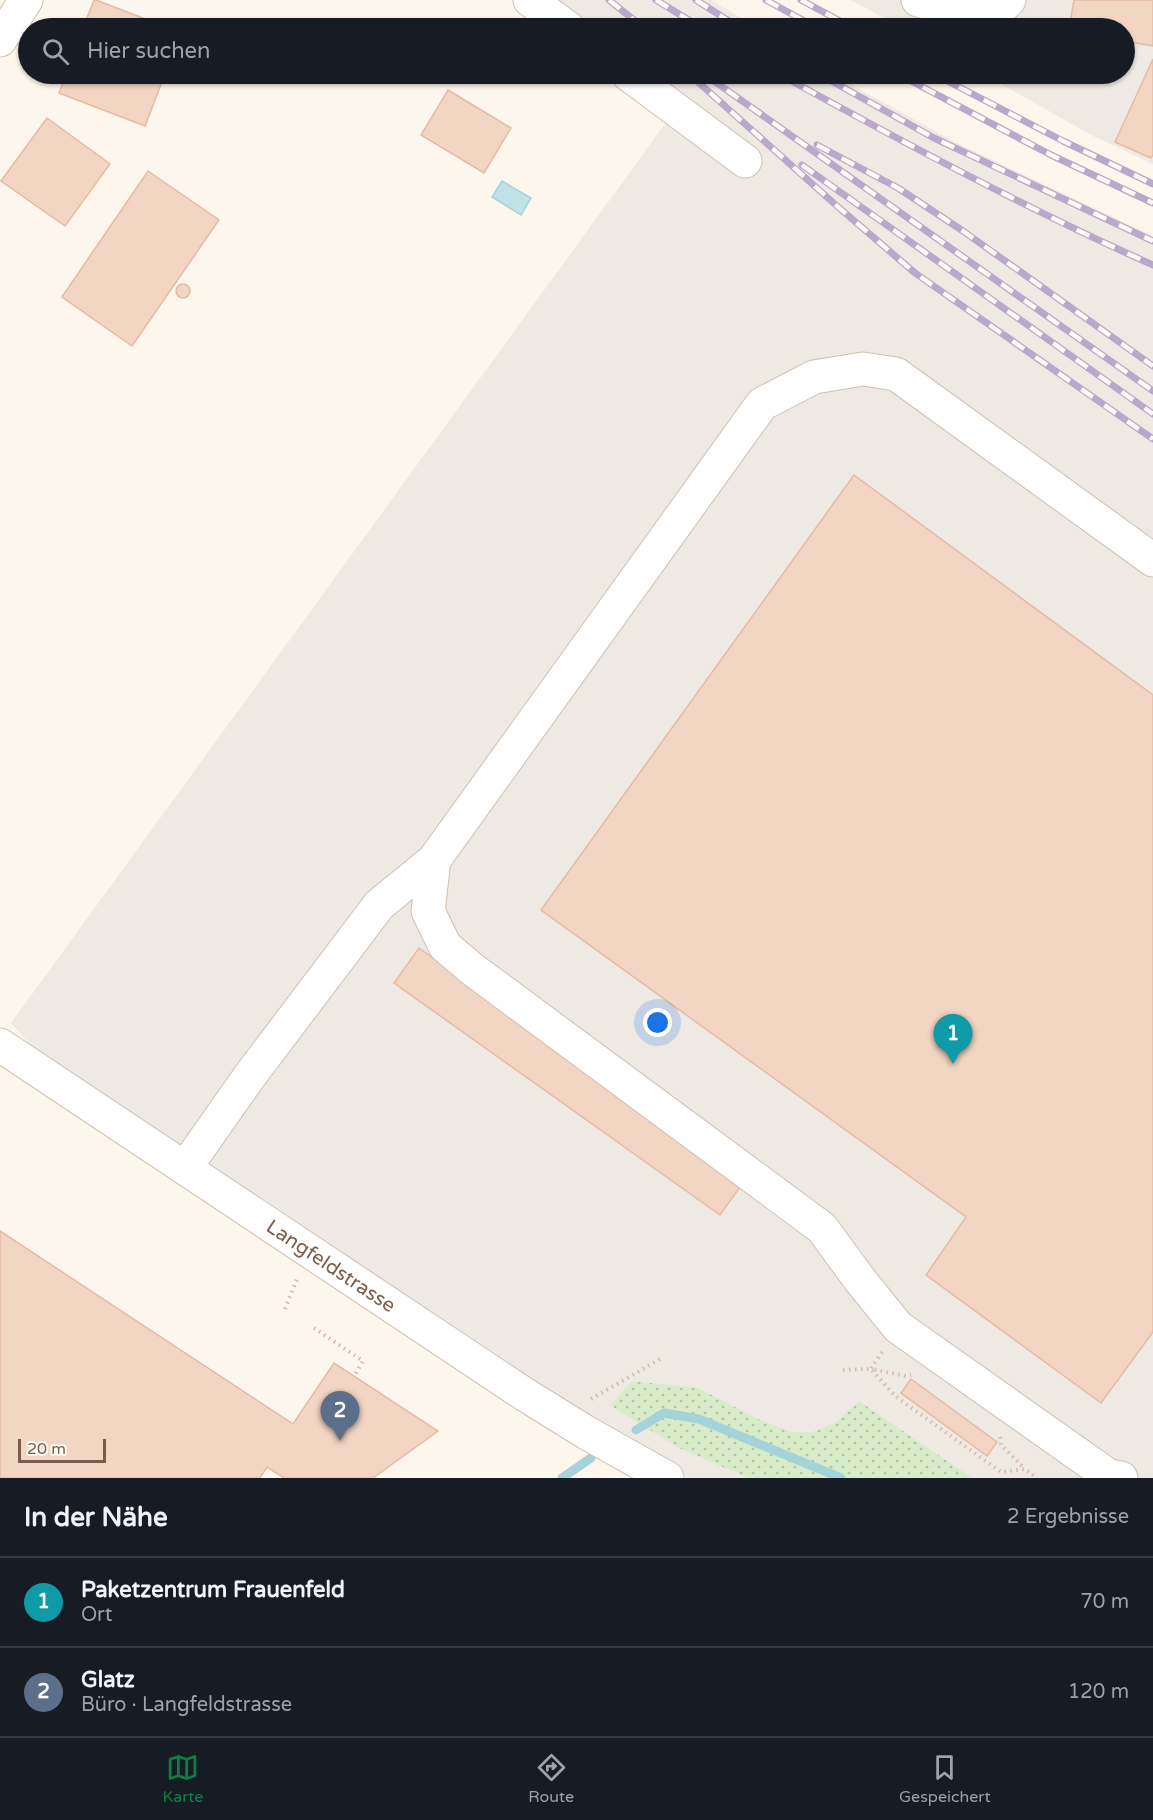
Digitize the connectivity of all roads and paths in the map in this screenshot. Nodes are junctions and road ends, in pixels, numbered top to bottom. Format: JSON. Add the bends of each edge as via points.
{"nodes":[{"id":1,"x":26,"y":0,"type":"edge"},
{"id":2,"x":530,"y":0,"type":"edge"},
{"id":3,"x":918,"y":0,"type":"edge"},
{"id":4,"x":1009,"y":0,"type":"edge"},
{"id":5,"x":554,"y":18,"type":"edge"},
{"id":6,"x":0,"y":40,"type":"edge"},
{"id":7,"x":641,"y":84,"type":"edge"},
{"id":8,"x":745,"y":162,"type":"dead end"},
{"id":9,"x":1153,"y":560,"type":"edge"},
{"id":10,"x":434,"y":860,"type":"junction"},
{"id":11,"x":0,"y":1045,"type":"edge"},
{"id":12,"x":185,"y":1168,"type":"junction"},
{"id":13,"x":314,"y":1328,"type":"dead end"},
{"id":14,"x":660,"y":1359,"type":"dead end"},
{"id":15,"x":843,"y":1370,"type":"dead end"},
{"id":16,"x":354,"y":1376,"type":"dead end"},
{"id":17,"x":590,"y":1400,"type":"dead end"},
{"id":18,"x":653,"y":1475,"type":"edge"},
{"id":19,"x":1037,"y":1478,"type":"edge"},
{"id":20,"x":1121,"y":1478,"type":"edge"}],
"edges":[{"from":1,"to":6,"type":"street"},
{"from":2,"to":5,"type":"street"},
{"from":3,"to":4,"type":"street","via":[[972,16],[999,10]]},
{"from":7,"to":8,"type":"street"},
{"from":9,"to":10,"type":"street","via":[[896,374],[863,369],[814,377],[762,404]]},
{"from":10,"to":12,"type":"street","via":[[379,905]]},
{"from":10,"to":20,"type":"street","via":[[428,910],[445,946],[822,1228],[898,1327],[1109,1476]]},
{"from":11,"to":12,"type":"street","name":"Langfeldstrasse"},
{"from":12,"to":18,"type":"street","name":"Langfeldstrasse","via":[[524,1394]]},
{"from":13,"to":16,"type":"path","via":[[363,1360]]},
{"from":14,"to":17,"type":"path"},
{"from":15,"to":19,"type":"path","via":[[871,1369],[896,1396],[1001,1472],[1025,1469]]}]}
